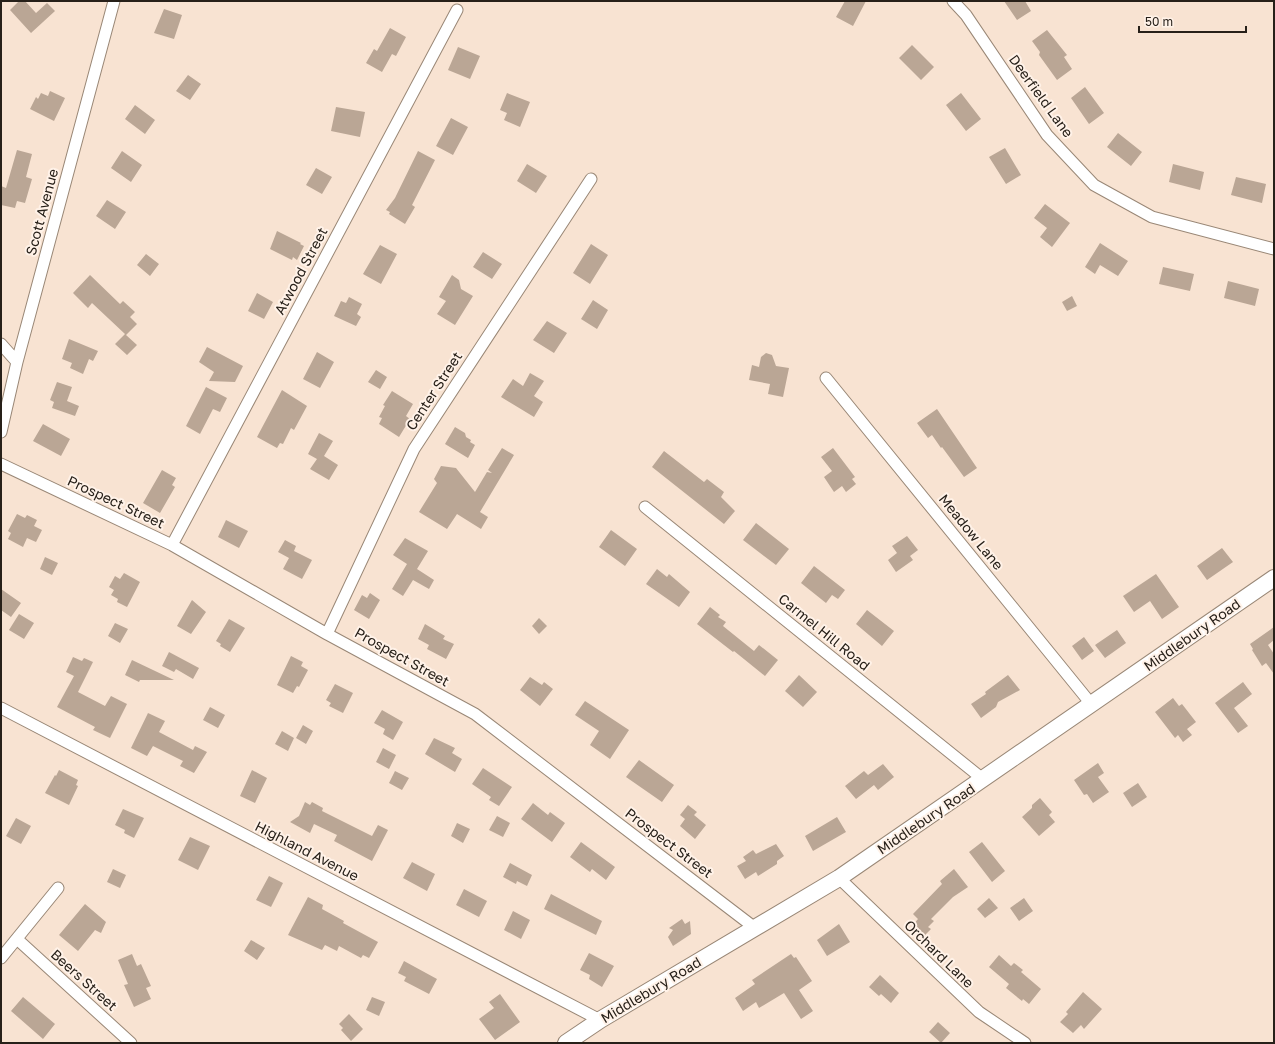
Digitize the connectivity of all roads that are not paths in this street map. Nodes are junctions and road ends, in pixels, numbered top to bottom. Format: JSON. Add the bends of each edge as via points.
{"nodes":[{"id":1,"x":114,"y":1,"type":"edge"},
{"id":2,"x":953,"y":1,"type":"edge"},
{"id":3,"x":457,"y":10,"type":"dead end"},
{"id":4,"x":591,"y":179,"type":"dead end"},
{"id":5,"x":1274,"y":249,"type":"edge"},
{"id":6,"x":1,"y":344,"type":"edge"},
{"id":7,"x":17,"y":362,"type":"junction"},
{"id":8,"x":826,"y":378,"type":"dead end"},
{"id":9,"x":1,"y":432,"type":"edge"},
{"id":10,"x":1,"y":464,"type":"edge"},
{"id":11,"x":645,"y":507,"type":"dead end"},
{"id":12,"x":172,"y":545,"type":"junction"},
{"id":13,"x":1274,"y":578,"type":"edge"},
{"id":14,"x":327,"y":634,"type":"junction"},
{"id":15,"x":1092,"y":704,"type":"junction"},
{"id":16,"x":1,"y":708,"type":"edge"},
{"id":17,"x":984,"y":780,"type":"junction"},
{"id":18,"x":839,"y":878,"type":"junction"},
{"id":19,"x":58,"y":888,"type":"dead end"},
{"id":20,"x":755,"y":928,"type":"junction"},
{"id":21,"x":17,"y":939,"type":"junction"},
{"id":22,"x":1,"y":958,"type":"edge"},
{"id":23,"x":600,"y":1020,"type":"junction"},
{"id":24,"x":131,"y":1043,"type":"edge"},
{"id":25,"x":566,"y":1043,"type":"edge"},
{"id":26,"x":1025,"y":1043,"type":"edge"}],
"edges":[{"from":1,"to":7,"type":"street","name":"Scott Avenue"},
{"from":2,"to":5,"type":"street","name":"Deerfield Lane","via":[[966,15],[1047,134],[1094,186],[1152,217]]},
{"from":3,"to":12,"type":"street","name":"Atwood Street"},
{"from":4,"to":14,"type":"street","name":"Center Street","via":[[414,449]]},
{"from":6,"to":7,"type":"street"},
{"from":7,"to":9,"type":"street","name":"Scott Avenue"},
{"from":8,"to":15,"type":"street","name":"Meadow Lane"},
{"from":10,"to":12,"type":"street","name":"Prospect Street"},
{"from":11,"to":17,"type":"street","name":"Carmel Hill Road"},
{"from":12,"to":14,"type":"street","name":"Prospect Street"},
{"from":13,"to":15,"type":"street","name":"Middlebury Road"},
{"from":14,"to":20,"type":"street","name":"Prospect Street","via":[[475,714]]},
{"from":15,"to":17,"type":"street","name":"Middlebury Road"},
{"from":16,"to":23,"type":"street","name":"Highland Avenue"},
{"from":17,"to":18,"type":"street","name":"Middlebury Road"},
{"from":18,"to":20,"type":"street","name":"Middlebury Road"},
{"from":18,"to":26,"type":"street","name":"Orchard Lane","via":[[979,1012]]},
{"from":19,"to":21,"type":"street"},
{"from":20,"to":23,"type":"street","name":"Middlebury Road"},
{"from":21,"to":22,"type":"street"},
{"from":21,"to":24,"type":"street","name":"Beers Street"},
{"from":23,"to":25,"type":"street","name":"Middlebury Road"}]}
